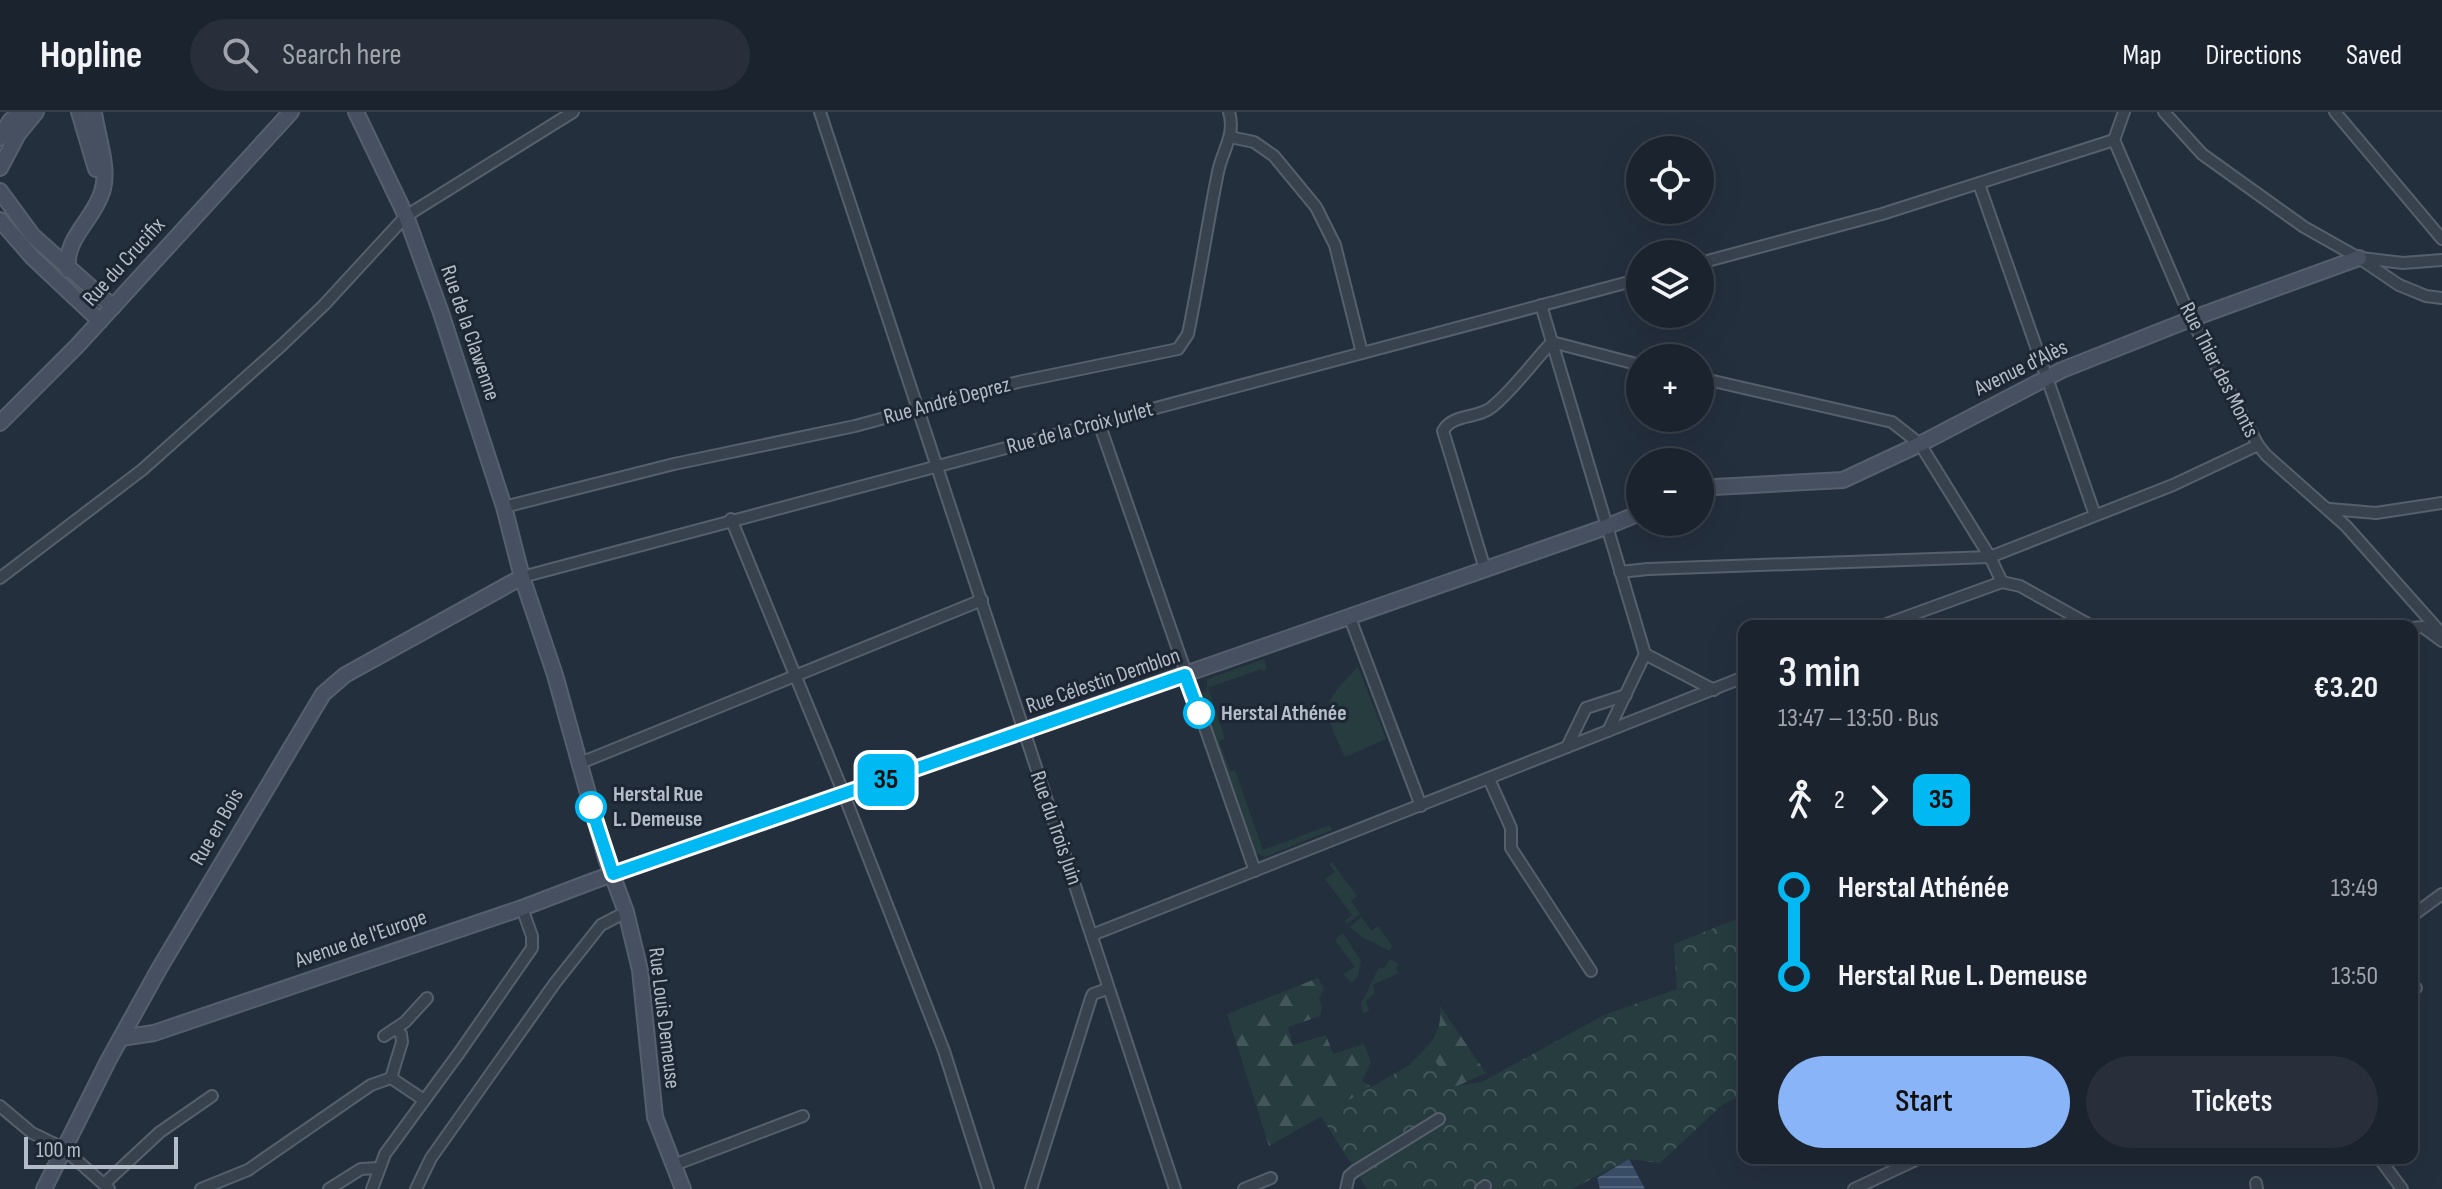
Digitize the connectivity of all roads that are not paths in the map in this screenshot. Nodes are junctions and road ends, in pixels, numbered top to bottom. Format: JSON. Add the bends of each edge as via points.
{"nodes":[{"id":1,"x":36,"y":112,"type":"edge"},
{"id":2,"x":79,"y":112,"type":"edge"},
{"id":3,"x":94,"y":112,"type":"edge"},
{"id":4,"x":291,"y":112,"type":"edge"},
{"id":5,"x":356,"y":112,"type":"edge"},
{"id":6,"x":573,"y":112,"type":"edge"},
{"id":7,"x":820,"y":112,"type":"edge"},
{"id":8,"x":1229,"y":112,"type":"edge"},
{"id":9,"x":2164,"y":112,"type":"edge"},
{"id":10,"x":2335,"y":112,"type":"edge"},
{"id":11,"x":2124,"y":113,"type":"edge"},
{"id":12,"x":14,"y":115,"type":"edge"},
{"id":13,"x":280,"y":117,"type":"edge"},
{"id":14,"x":1230,"y":137,"type":"junction"},
{"id":15,"x":0,"y":138,"type":"edge"},
{"id":16,"x":2114,"y":140,"type":"junction"},
{"id":17,"x":0,"y":168,"type":"edge"},
{"id":18,"x":1979,"y":184,"type":"junction"},
{"id":19,"x":0,"y":191,"type":"edge"},
{"id":20,"x":96,"y":205,"type":"junction"},
{"id":21,"x":406,"y":216,"type":"junction"},
{"id":22,"x":0,"y":220,"type":"edge"},
{"id":23,"x":2442,"y":239,"type":"edge"},
{"id":24,"x":72,"y":241,"type":"junction"},
{"id":25,"x":31,"y":242,"type":"junction"},
{"id":26,"x":2359,"y":258,"type":"junction"},
{"id":27,"x":1714,"y":259,"type":"edge"},
{"id":28,"x":2442,"y":260,"type":"edge"},
{"id":29,"x":68,"y":270,"type":"junction"},
{"id":30,"x":1626,"y":283,"type":"edge"},
{"id":31,"x":2442,"y":298,"type":"edge"},
{"id":32,"x":1541,"y":305,"type":"junction"},
{"id":33,"x":113,"y":307,"type":"junction"},
{"id":34,"x":2191,"y":319,"type":"junction"},
{"id":35,"x":100,"y":321,"type":"junction"},
{"id":36,"x":1552,"y":342,"type":"junction"},
{"id":37,"x":1362,"y":353,"type":"junction"},
{"id":38,"x":1626,"y":361,"type":"edge"},
{"id":39,"x":2047,"y":377,"type":"junction"},
{"id":40,"x":1714,"y":381,"type":"edge"},
{"id":41,"x":919,"y":408,"type":"junction"},
{"id":42,"x":0,"y":423,"type":"edge"},
{"id":43,"x":1099,"y":423,"type":"junction"},
{"id":44,"x":1920,"y":444,"type":"junction"},
{"id":45,"x":2258,"y":445,"type":"junction"},
{"id":46,"x":938,"y":467,"type":"junction"},
{"id":47,"x":1714,"y":487,"type":"edge"},
{"id":48,"x":2442,"y":503,"type":"edge"},
{"id":49,"x":504,"y":507,"type":"junction"},
{"id":50,"x":2328,"y":508,"type":"junction"},
{"id":51,"x":2095,"y":515,"type":"junction"},
{"id":52,"x":731,"y":519,"type":"junction"},
{"id":53,"x":1626,"y":519,"type":"edge"},
{"id":54,"x":1606,"y":527,"type":"junction"},
{"id":55,"x":1990,"y":557,"type":"junction"},
{"id":56,"x":1485,"y":569,"type":"junction"},
{"id":57,"x":1620,"y":572,"type":"junction"},
{"id":58,"x":522,"y":577,"type":"junction"},
{"id":59,"x":0,"y":578,"type":"edge"},
{"id":60,"x":2002,"y":582,"type":"junction"},
{"id":61,"x":982,"y":600,"type":"junction"},
{"id":62,"x":1350,"y":618,"type":"junction"},
{"id":63,"x":1898,"y":620,"type":"edge"},
{"id":64,"x":2081,"y":620,"type":"edge"},
{"id":65,"x":2418,"y":627,"type":"edge"},
{"id":66,"x":2442,"y":634,"type":"edge"},
{"id":67,"x":2442,"y":641,"type":"edge"},
{"id":68,"x":1645,"y":654,"type":"junction"},
{"id":69,"x":795,"y":675,"type":"junction"},
{"id":70,"x":1185,"y":675,"type":"junction"},
{"id":71,"x":1738,"y":680,"type":"edge"},
{"id":72,"x":1714,"y":690,"type":"junction"},
{"id":73,"x":1626,"y":695,"type":"junction"},
{"id":74,"x":1608,"y":731,"type":"junction"},
{"id":75,"x":1023,"y":732,"type":"junction"},
{"id":76,"x":1567,"y":747,"type":"junction"},
{"id":77,"x":578,"y":764,"type":"junction"},
{"id":78,"x":1489,"y":779,"type":"junction"},
{"id":79,"x":844,"y":795,"type":"junction"},
{"id":80,"x":1421,"y":806,"type":"junction"},
{"id":81,"x":1255,"y":871,"type":"junction"},
{"id":82,"x":613,"y":874,"type":"junction"},
{"id":83,"x":2442,"y":894,"type":"edge"},
{"id":84,"x":522,"y":908,"type":"junction"},
{"id":85,"x":626,"y":912,"type":"junction"},
{"id":86,"x":2418,"y":912,"type":"edge"},
{"id":87,"x":1092,"y":935,"type":"junction"},
{"id":88,"x":1591,"y":971,"type":"dead end"},
{"id":89,"x":1107,"y":989,"type":"junction"},
{"id":90,"x":427,"y":998,"type":"dead end"},
{"id":91,"x":396,"y":1029,"type":"junction"},
{"id":92,"x":384,"y":1036,"type":"dead end"},
{"id":93,"x":121,"y":1038,"type":"junction"},
{"id":94,"x":391,"y":1078,"type":"junction"},
{"id":95,"x":212,"y":1096,"type":"dead end"},
{"id":96,"x":424,"y":1100,"type":"junction"},
{"id":97,"x":0,"y":1106,"type":"edge"},
{"id":98,"x":803,"y":1116,"type":"dead end"},
{"id":99,"x":1439,"y":1119,"type":"dead end"},
{"id":100,"x":63,"y":1148,"type":"junction"},
{"id":101,"x":1907,"y":1164,"type":"edge"},
{"id":102,"x":2383,"y":1164,"type":"edge"},
{"id":103,"x":674,"y":1165,"type":"junction"},
{"id":104,"x":378,"y":1168,"type":"junction"},
{"id":105,"x":1271,"y":1178,"type":"dead end"},
{"id":106,"x":106,"y":1186,"type":"edge"},
{"id":107,"x":44,"y":1189,"type":"edge"},
{"id":108,"x":201,"y":1189,"type":"edge"},
{"id":109,"x":329,"y":1189,"type":"edge"},
{"id":110,"x":372,"y":1189,"type":"edge"},
{"id":111,"x":416,"y":1189,"type":"edge"},
{"id":112,"x":683,"y":1189,"type":"edge"},
{"id":113,"x":988,"y":1189,"type":"edge"},
{"id":114,"x":1031,"y":1189,"type":"edge"},
{"id":115,"x":1175,"y":1189,"type":"edge"},
{"id":116,"x":1244,"y":1189,"type":"edge"},
{"id":117,"x":1346,"y":1189,"type":"edge"},
{"id":118,"x":1854,"y":1189,"type":"edge"},
{"id":119,"x":2402,"y":1189,"type":"edge"}],
"edges":[{"from":1,"to":17,"type":"street"},
{"from":2,"to":20,"type":"street","via":[[96,169]]},
{"from":3,"to":20,"type":"street","via":[[105,180]]},
{"from":4,"to":13,"type":"street","name":"Rue du Crucifix"},
{"from":5,"to":21,"type":"street","name":"Rue de la Clawenne"},
{"from":6,"to":21,"type":"street"},
{"from":7,"to":41,"type":"street","name":"Rue du Trois Juin"},
{"from":8,"to":14,"type":"street"},
{"from":9,"to":26,"type":"street","via":[[2202,154],[2304,227]]},
{"from":10,"to":23,"type":"street"},
{"from":11,"to":16,"type":"street"},
{"from":12,"to":15,"type":"street"},
{"from":13,"to":33,"type":"street","name":"Rue du Crucifix"},
{"from":14,"to":37,"type":"street","via":[[1254,142],[1274,156],[1316,207],[1335,245]]},
{"from":14,"to":41,"type":"street","name":"Rue André Deprez","via":[[1218,168],[1188,334],[1178,349]]},
{"from":16,"to":18,"type":"street"},
{"from":16,"to":34,"type":"street","name":"Rue Thier des Monts"},
{"from":18,"to":27,"type":"street"},
{"from":18,"to":39,"type":"street"},
{"from":19,"to":25,"type":"street"},
{"from":20,"to":24,"type":"street"},
{"from":21,"to":49,"type":"street","name":"Rue de la Clawenne"},
{"from":21,"to":59,"type":"street","via":[[324,305],[153,460]]},
{"from":22,"to":25,"type":"street"},
{"from":24,"to":25,"type":"street"},
{"from":24,"to":29,"type":"street"},
{"from":25,"to":29,"type":"street"},
{"from":25,"to":35,"type":"street"},
{"from":26,"to":28,"type":"street"},
{"from":26,"to":31,"type":"street","via":[[2399,285]]},
{"from":26,"to":34,"type":"street","name":"Avenue d'Alès"},
{"from":29,"to":33,"type":"street"},
{"from":30,"to":32,"type":"street","name":"Rue de la Croix Jurlet"},
{"from":32,"to":36,"type":"street"},
{"from":32,"to":37,"type":"street","name":"Rue de la Croix Jurlet"},
{"from":33,"to":35,"type":"street","name":"Rue du Crucifix"},
{"from":34,"to":39,"type":"street","name":"Avenue d'Alès"},
{"from":34,"to":45,"type":"street","name":"Rue Thier des Monts"},
{"from":35,"to":42,"type":"street","name":"Rue du Crucifix"},
{"from":36,"to":38,"type":"street"},
{"from":36,"to":54,"type":"street"},
{"from":36,"to":56,"type":"street","via":[[1490,409],[1456,419],[1443,431]]},
{"from":37,"to":43,"type":"street","name":"Rue de la Croix Jurlet"},
{"from":39,"to":44,"type":"street","name":"Avenue d'Alès"},
{"from":39,"to":51,"type":"street"},
{"from":40,"to":44,"type":"street","via":[[1892,422]]},
{"from":41,"to":46,"type":"street","name":"Rue du Trois Juin"},
{"from":41,"to":49,"type":"street","name":"Rue André Deprez"},
{"from":43,"to":46,"type":"street","name":"Rue de la Croix Jurlet"},
{"from":43,"to":70,"type":"street"},
{"from":44,"to":47,"type":"street","name":"Avenue d'Alès","via":[[1843,480]]},
{"from":44,"to":55,"type":"street"},
{"from":45,"to":50,"type":"street","name":"Rue Thier des Monts"},
{"from":45,"to":51,"type":"street"},
{"from":46,"to":52,"type":"street","name":"Rue de la Croix Jurlet"},
{"from":46,"to":61,"type":"street","name":"Rue du Trois Juin"},
{"from":48,"to":50,"type":"street","via":[[2376,513]]},
{"from":49,"to":58,"type":"street","name":"Rue de la Clawenne"},
{"from":50,"to":66,"type":"street","name":"Rue Thier des Monts"},
{"from":51,"to":55,"type":"street"},
{"from":52,"to":58,"type":"street","name":"Rue de la Croix Jurlet"},
{"from":52,"to":69,"type":"street"},
{"from":53,"to":54,"type":"street"},
{"from":54,"to":56,"type":"street","name":"Rue Célestin Demblon"},
{"from":54,"to":57,"type":"street"},
{"from":55,"to":57,"type":"street"},
{"from":55,"to":60,"type":"street"},
{"from":56,"to":62,"type":"street","name":"Rue Célestin Demblon"},
{"from":57,"to":68,"type":"street"},
{"from":58,"to":77,"type":"street","name":"Rue Louis Demeuse"},
{"from":58,"to":93,"type":"street","name":"Rue en Bois","via":[[345,675],[323,694]]},
{"from":60,"to":63,"type":"street"},
{"from":60,"to":64,"type":"street","via":[[2020,586]]},
{"from":61,"to":69,"type":"street"},
{"from":61,"to":75,"type":"street","name":"Rue du Trois Juin"},
{"from":62,"to":70,"type":"street","name":"Rue Célestin Demblon"},
{"from":62,"to":80,"type":"street"},
{"from":65,"to":67,"type":"street"},
{"from":68,"to":72,"type":"street"},
{"from":68,"to":73,"type":"street"},
{"from":69,"to":77,"type":"street"},
{"from":69,"to":79,"type":"street"},
{"from":70,"to":75,"type":"street","name":"Rue Célestin Demblon"},
{"from":70,"to":81,"type":"street"},
{"from":71,"to":72,"type":"street"},
{"from":72,"to":74,"type":"street"},
{"from":73,"to":74,"type":"street"},
{"from":73,"to":76,"type":"street","via":[[1586,708]]},
{"from":74,"to":76,"type":"street"},
{"from":75,"to":79,"type":"street","name":"Rue Célestin Demblon"},
{"from":75,"to":87,"type":"street","name":"Rue du Trois Juin"},
{"from":76,"to":78,"type":"street"},
{"from":77,"to":82,"type":"street","name":"Rue Louis Demeuse"},
{"from":78,"to":80,"type":"street"},
{"from":78,"to":88,"type":"street","via":[[1511,828],[1511,848]]},
{"from":79,"to":82,"type":"street","name":"Rue Célestin Demblon"},
{"from":79,"to":113,"type":"street","via":[[944,1051]]},
{"from":80,"to":81,"type":"street"},
{"from":81,"to":87,"type":"street"},
{"from":82,"to":84,"type":"street","name":"Avenue de l'Europe"},
{"from":82,"to":85,"type":"street","name":"Rue Louis Demeuse"},
{"from":83,"to":86,"type":"street"},
{"from":84,"to":93,"type":"street","name":"Avenue de l'Europe","via":[[154,1033]]},
{"from":84,"to":96,"type":"street","via":[[532,948]]},
{"from":85,"to":103,"type":"street","name":"Rue Louis Demeuse","via":[[640,970],[655,1117]]},
{"from":85,"to":111,"type":"street","via":[[601,925],[555,983],[431,1158]]},
{"from":87,"to":89,"type":"street","name":"Rue du Trois Juin"},
{"from":89,"to":114,"type":"street","via":[[1091,998]]},
{"from":89,"to":115,"type":"street","name":"Rue du Trois Juin"},
{"from":90,"to":91,"type":"street"},
{"from":91,"to":92,"type":"street"},
{"from":91,"to":94,"type":"street","via":[[402,1042]]},
{"from":93,"to":100,"type":"street","name":"Rue en Bois"},
{"from":94,"to":96,"type":"street"},
{"from":94,"to":108,"type":"street","via":[[371,1085],[248,1170]]},
{"from":95,"to":106,"type":"street","via":[[160,1132]]},
{"from":96,"to":104,"type":"street"},
{"from":97,"to":100,"type":"street","via":[[32,1133]]},
{"from":98,"to":103,"type":"street"},
{"from":99,"to":117,"type":"street","via":[[1355,1171]]},
{"from":100,"to":106,"type":"street"},
{"from":100,"to":107,"type":"street","name":"Rue en Bois"},
{"from":101,"to":118,"type":"street"},
{"from":102,"to":119,"type":"street"},
{"from":103,"to":112,"type":"street","name":"Rue Louis Demeuse"},
{"from":104,"to":109,"type":"street","via":[[361,1169]]},
{"from":104,"to":110,"type":"street"},
{"from":105,"to":116,"type":"street"}]}
